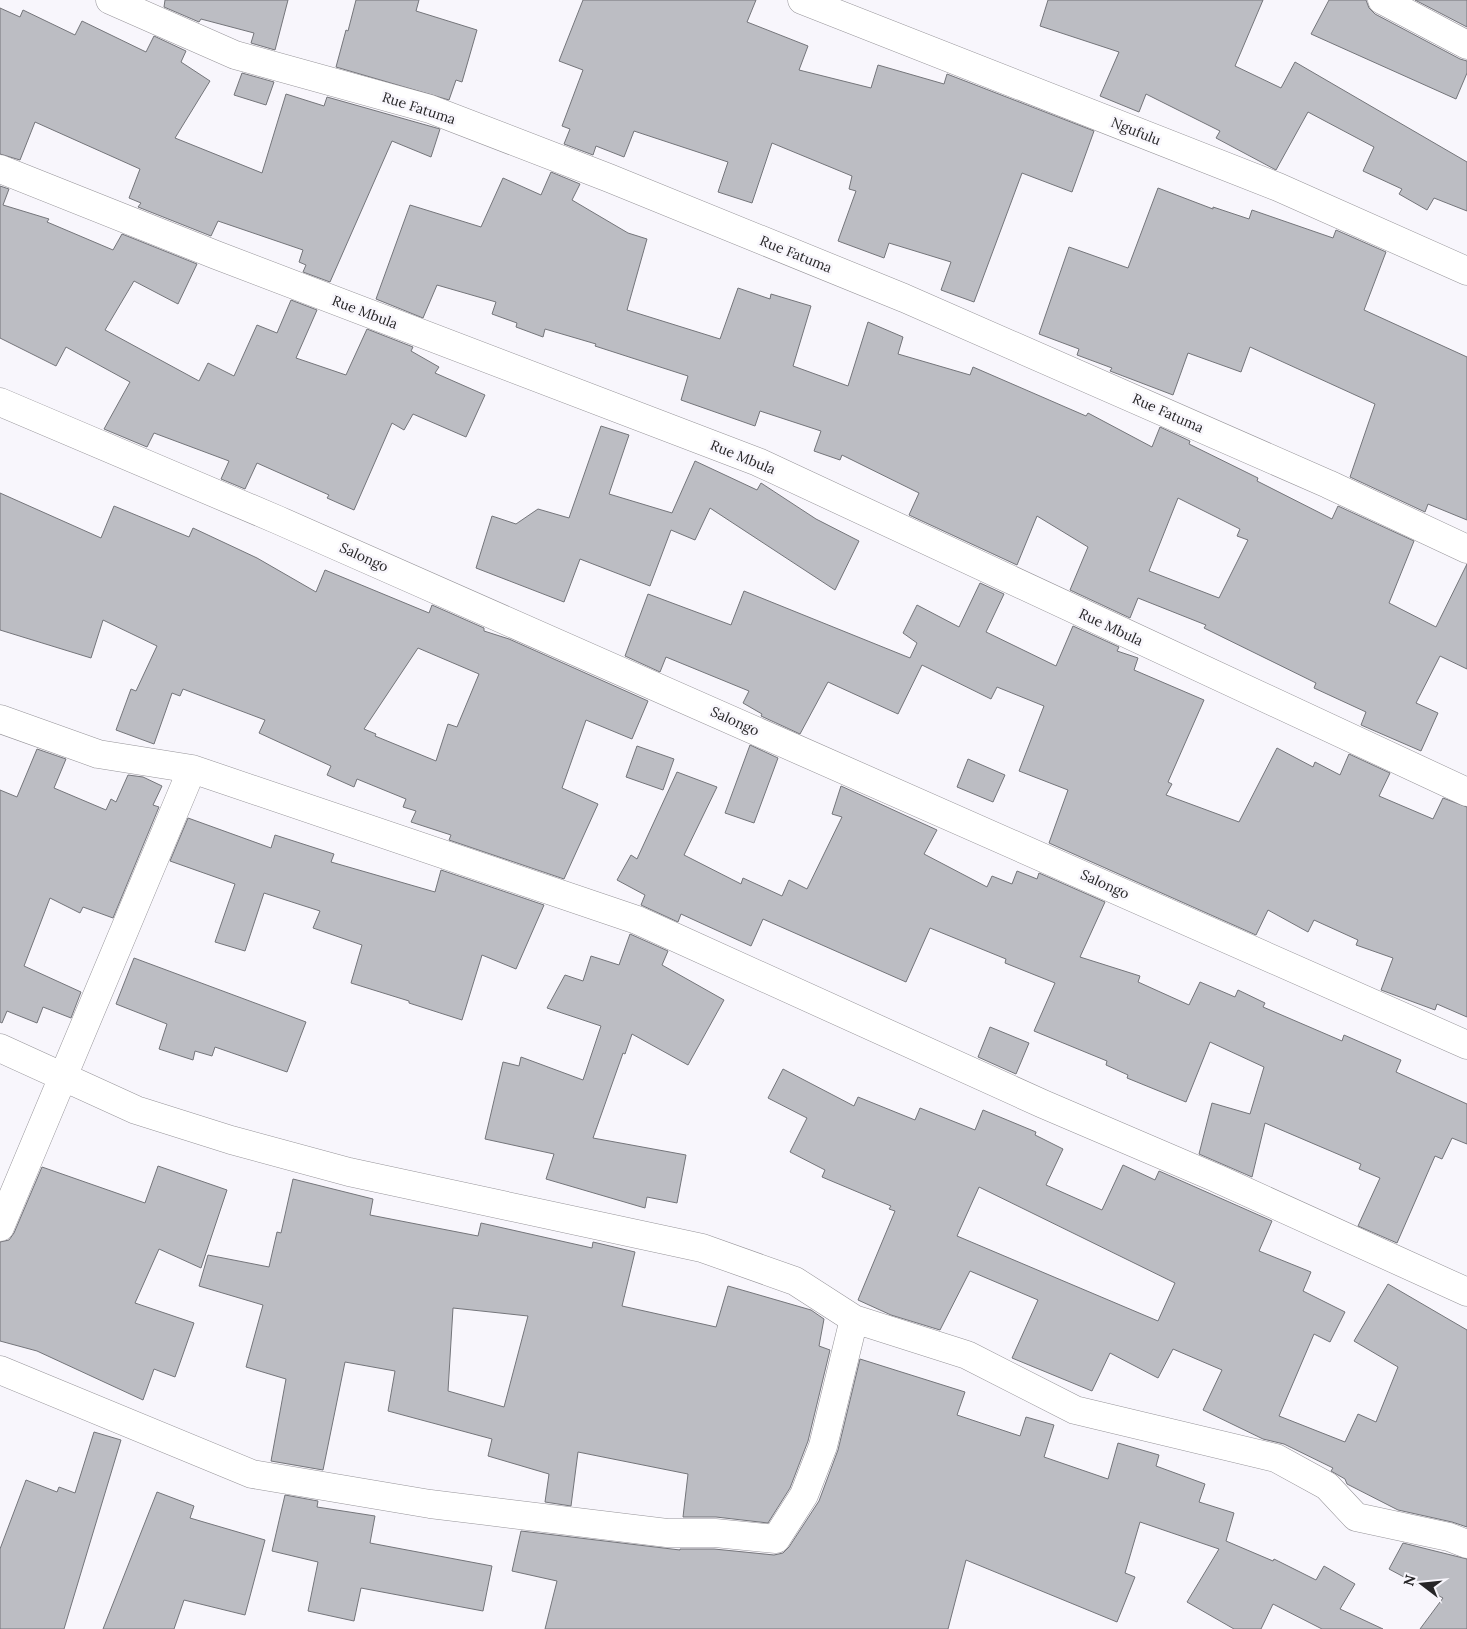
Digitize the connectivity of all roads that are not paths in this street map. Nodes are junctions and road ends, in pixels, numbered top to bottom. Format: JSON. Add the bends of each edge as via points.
{"nodes":[{"id":1,"x":110,"y":0,"type":"edge"},
{"id":2,"x":802,"y":0,"type":"edge"},
{"id":3,"x":1382,"y":0,"type":"edge"},
{"id":4,"x":1467,"y":45,"type":"edge"},
{"id":5,"x":0,"y":169,"type":"edge"},
{"id":6,"x":1467,"y":271,"type":"edge"},
{"id":7,"x":0,"y":402,"type":"edge"},
{"id":8,"x":1467,"y":549,"type":"edge"},
{"id":9,"x":0,"y":719,"type":"edge"},
{"id":10,"x":192,"y":769,"type":"junction"},
{"id":11,"x":1467,"y":792,"type":"edge"},
{"id":12,"x":1467,"y":1044,"type":"edge"},
{"id":13,"x":0,"y":1048,"type":"edge"},
{"id":14,"x":65,"y":1076,"type":"junction"},
{"id":15,"x":0,"y":1227,"type":"edge"},
{"id":16,"x":1467,"y":1292,"type":"edge"},
{"id":17,"x":854,"y":1319,"type":"junction"},
{"id":18,"x":0,"y":1370,"type":"edge"},
{"id":19,"x":1467,"y":1544,"type":"edge"}],
"edges":[{"from":1,"to":8,"type":"street","name":"Rue Fatuma","via":[[235,55],[430,109],[886,290],[1328,484]]},
{"from":2,"to":6,"type":"street","name":"Ngufulu","via":[[1278,187]]},
{"from":3,"to":4,"type":"street"},
{"from":5,"to":11,"type":"street","name":"Rue Mbula","via":[[758,462]]},
{"from":7,"to":12,"type":"street","name":"Salongo","via":[[296,528]]},
{"from":9,"to":10,"type":"street","via":[[98,754]]},
{"from":10,"to":14,"type":"street"},
{"from":10,"to":16,"type":"street","via":[[636,920]]},
{"from":13,"to":14,"type":"street"},
{"from":14,"to":15,"type":"street"},
{"from":14,"to":17,"type":"street","via":[[136,1110],[349,1172],[702,1248],[795,1281]]},
{"from":17,"to":18,"type":"street","via":[[823,1446],[804,1494],[776,1539],[715,1532],[647,1531],[430,1504],[252,1474]]},
{"from":17,"to":19,"type":"street","via":[[967,1355],[1075,1410],[1276,1458],[1326,1486],[1356,1517],[1449,1537]]}]}
